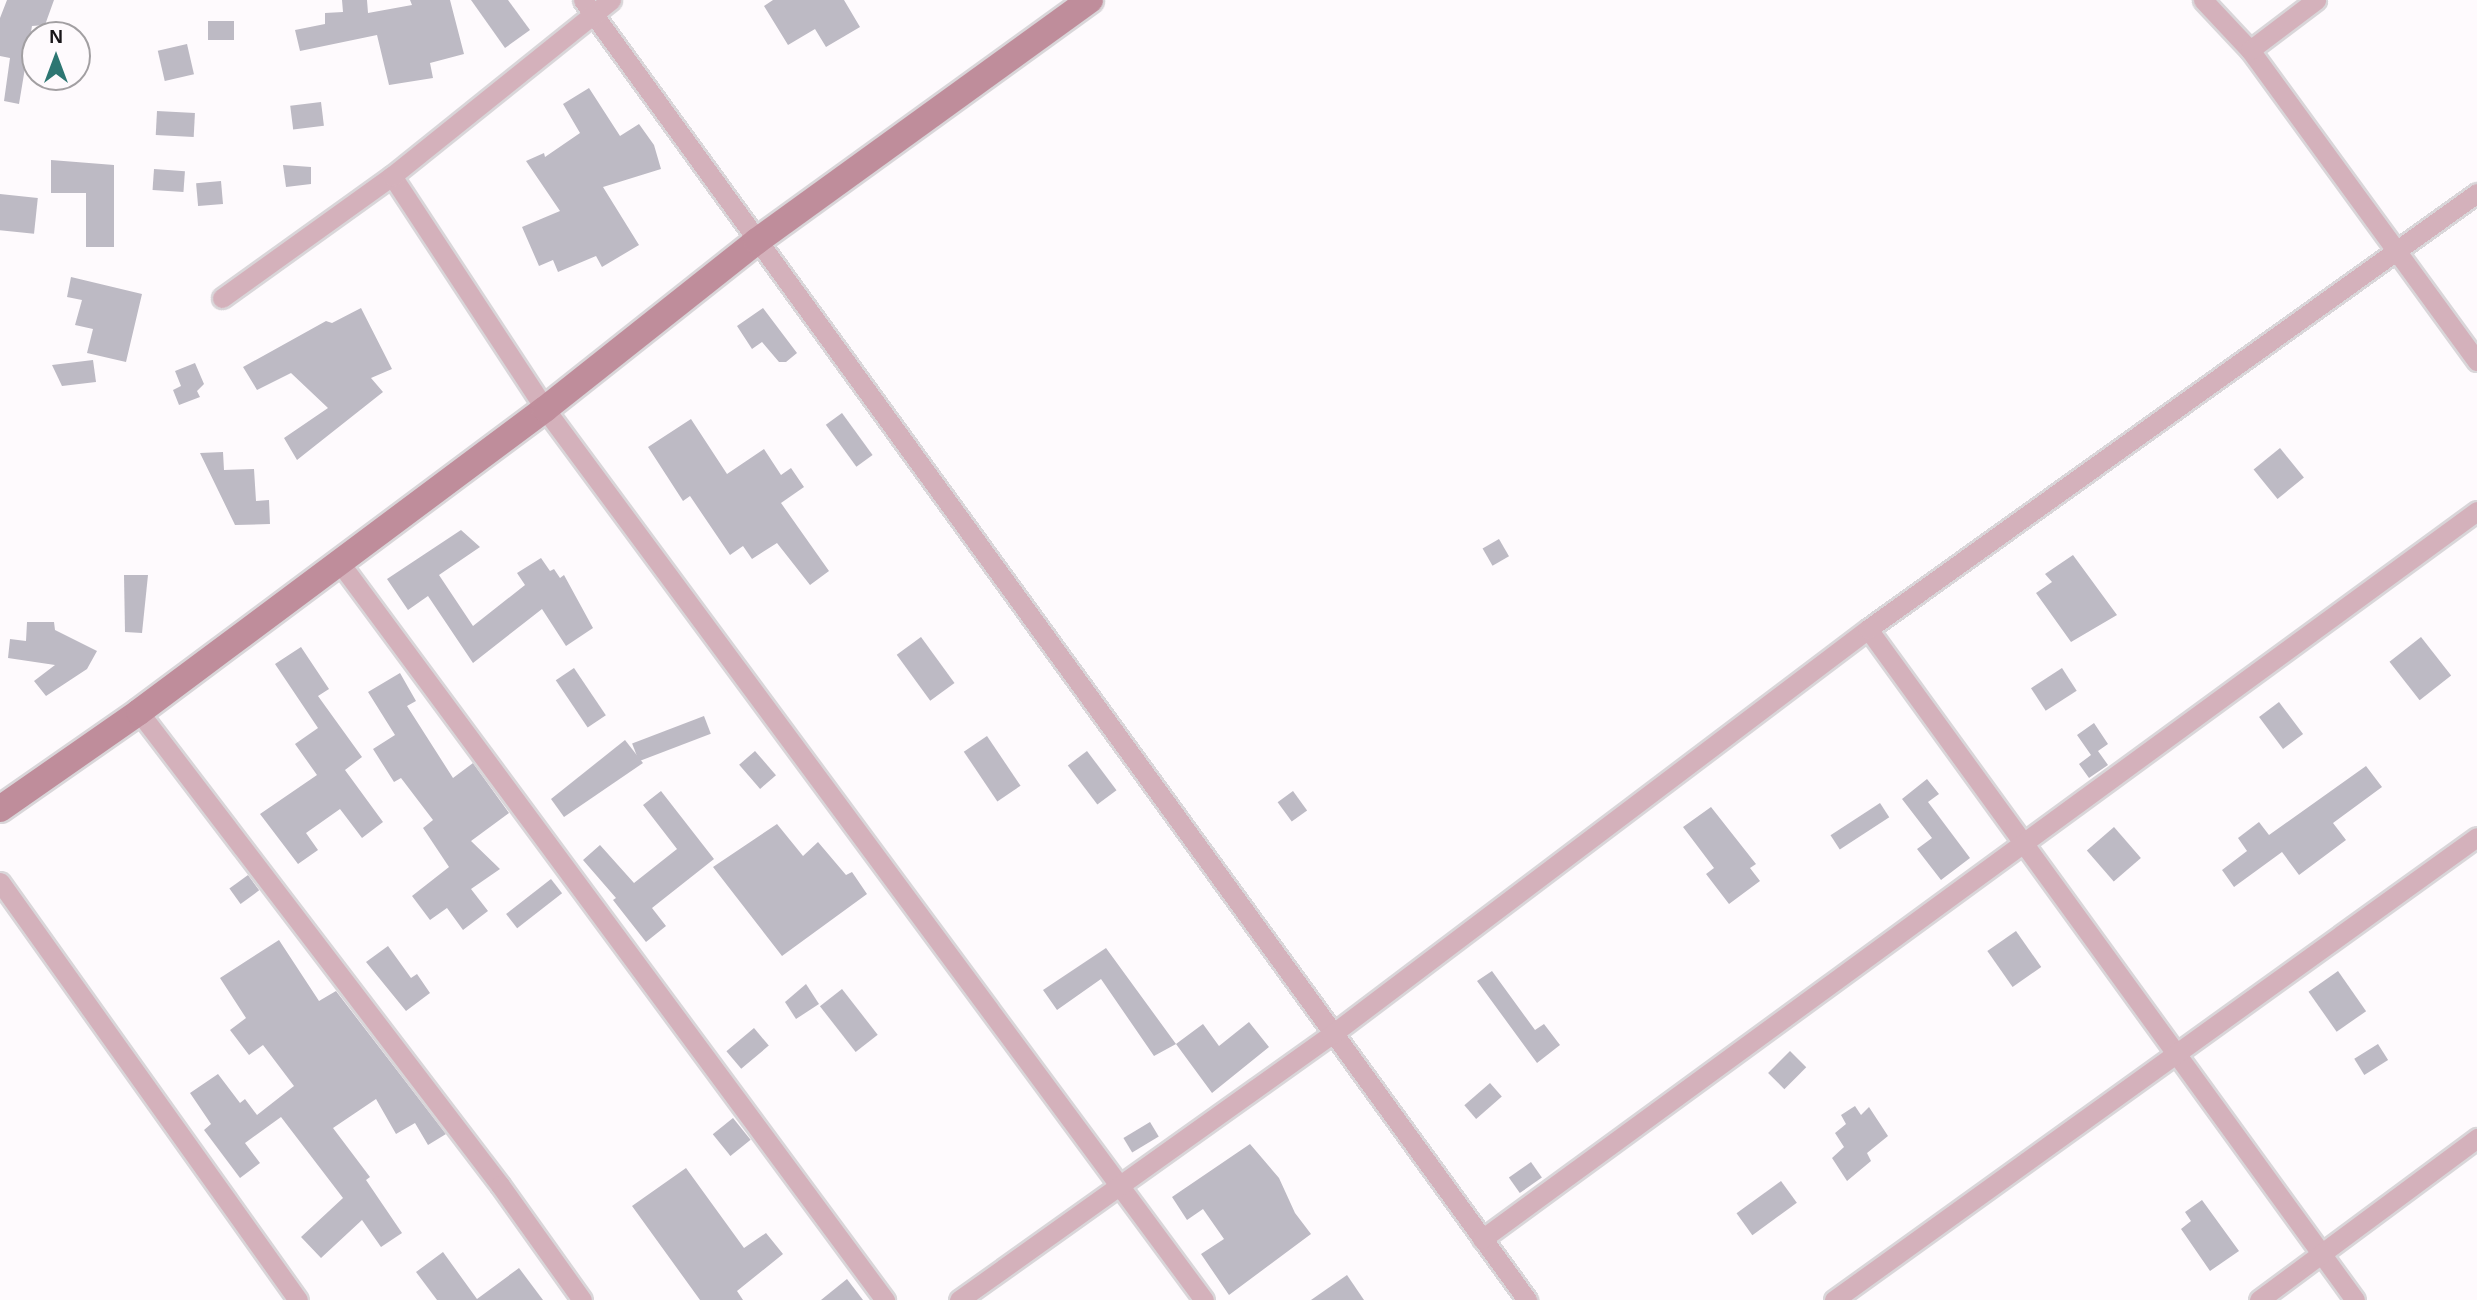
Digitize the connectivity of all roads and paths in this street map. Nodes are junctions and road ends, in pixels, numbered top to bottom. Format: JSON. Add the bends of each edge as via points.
{"nodes":[{"id":1,"x":611,"y":0,"type":"edge"},
{"id":2,"x":1090,"y":0,"type":"edge"},
{"id":3,"x":2203,"y":0,"type":"edge"},
{"id":4,"x":2316,"y":0,"type":"edge"},
{"id":5,"x":588,"y":7,"type":"edge"},
{"id":6,"x":2250,"y":50,"type":"junction"},
{"id":7,"x":392,"y":176,"type":"junction"},
{"id":8,"x":2477,"y":193,"type":"edge"},
{"id":9,"x":757,"y":241,"type":"junction"},
{"id":10,"x":2399,"y":250,"type":"junction"},
{"id":11,"x":222,"y":298,"type":"dead end"},
{"id":12,"x":2477,"y":360,"type":"edge"},
{"id":13,"x":545,"y":409,"type":"junction"},
{"id":14,"x":2477,"y":511,"type":"edge"},
{"id":15,"x":340,"y":563,"type":"junction"},
{"id":16,"x":1868,"y":629,"type":"junction"},
{"id":17,"x":139,"y":712,"type":"junction"},
{"id":18,"x":0,"y":808,"type":"edge"},
{"id":19,"x":2477,"y":837,"type":"edge"},
{"id":20,"x":2022,"y":840,"type":"junction"},
{"id":21,"x":0,"y":882,"type":"edge"},
{"id":22,"x":1331,"y":1035,"type":"junction"},
{"id":23,"x":2178,"y":1054,"type":"junction"},
{"id":24,"x":2477,"y":1138,"type":"edge"},
{"id":25,"x":1119,"y":1186,"type":"junction"},
{"id":26,"x":1482,"y":1240,"type":"junction"},
{"id":27,"x":2321,"y":1252,"type":"junction"},
{"id":28,"x":298,"y":1300,"type":"edge"},
{"id":29,"x":582,"y":1300,"type":"edge"},
{"id":30,"x":885,"y":1300,"type":"edge"},
{"id":31,"x":958,"y":1300,"type":"edge"},
{"id":32,"x":1204,"y":1300,"type":"edge"},
{"id":33,"x":1527,"y":1300,"type":"edge"},
{"id":34,"x":1834,"y":1300,"type":"edge"},
{"id":35,"x":2259,"y":1300,"type":"edge"},
{"id":36,"x":2355,"y":1300,"type":"edge"}],
"edges":[{"from":1,"to":5,"type":"street"},
{"from":2,"to":9,"type":"street"},
{"from":3,"to":6,"type":"street"},
{"from":4,"to":6,"type":"street"},
{"from":5,"to":7,"type":"street"},
{"from":5,"to":9,"type":"street"},
{"from":6,"to":10,"type":"street"},
{"from":7,"to":11,"type":"street"},
{"from":7,"to":13,"type":"street"},
{"from":8,"to":10,"type":"street"},
{"from":9,"to":13,"type":"street"},
{"from":9,"to":22,"type":"street"},
{"from":10,"to":12,"type":"street"},
{"from":10,"to":16,"type":"street"},
{"from":13,"to":15,"type":"street"},
{"from":13,"to":25,"type":"street"},
{"from":14,"to":20,"type":"street"},
{"from":15,"to":17,"type":"street"},
{"from":15,"to":30,"type":"street"},
{"from":16,"to":20,"type":"street"},
{"from":16,"to":22,"type":"street"},
{"from":17,"to":18,"type":"street"},
{"from":17,"to":29,"type":"street","via":[[492,1174]]},
{"from":19,"to":23,"type":"street"},
{"from":20,"to":23,"type":"street"},
{"from":20,"to":26,"type":"street"},
{"from":21,"to":28,"type":"street"},
{"from":22,"to":25,"type":"street"},
{"from":22,"to":26,"type":"street"},
{"from":23,"to":27,"type":"street"},
{"from":23,"to":34,"type":"street"},
{"from":24,"to":27,"type":"street"},
{"from":25,"to":31,"type":"street"},
{"from":25,"to":32,"type":"street"},
{"from":26,"to":33,"type":"street"},
{"from":27,"to":35,"type":"street"},
{"from":27,"to":36,"type":"street"}]}
